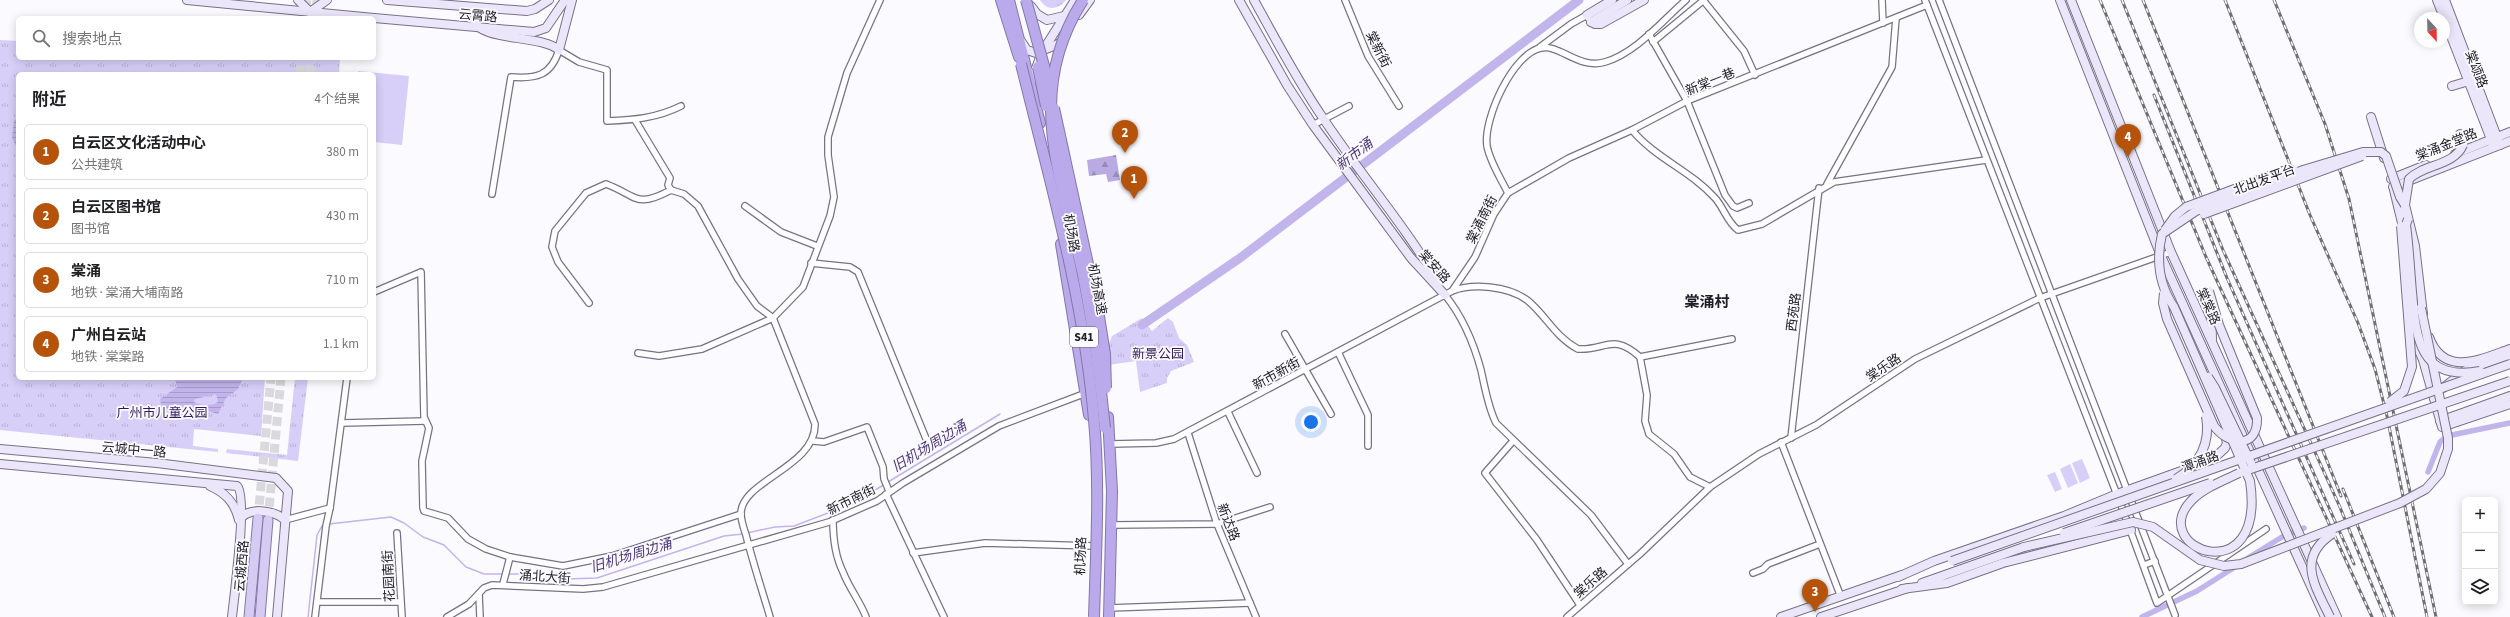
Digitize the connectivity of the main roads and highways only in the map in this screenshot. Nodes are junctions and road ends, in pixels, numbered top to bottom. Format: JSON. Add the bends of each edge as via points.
{"nodes":[{"id":1,"x":187,"y":0,"type":"edge"},
{"id":2,"x":298,"y":0,"type":"edge"},
{"id":3,"x":327,"y":0,"type":"edge"},
{"id":4,"x":388,"y":0,"type":"edge"},
{"id":5,"x":549,"y":0,"type":"edge"},
{"id":6,"x":565,"y":0,"type":"edge"},
{"id":7,"x":572,"y":0,"type":"edge"},
{"id":8,"x":1000,"y":0,"type":"edge"},
{"id":9,"x":1005,"y":0,"type":"edge"},
{"id":10,"x":1009,"y":0,"type":"edge"},
{"id":11,"x":1019,"y":0,"type":"edge"},
{"id":12,"x":1075,"y":0,"type":"edge"},
{"id":13,"x":1083,"y":0,"type":"edge"},
{"id":14,"x":1090,"y":0,"type":"edge"},
{"id":15,"x":1254,"y":0,"type":"edge"},
{"id":16,"x":1612,"y":0,"type":"edge"},
{"id":17,"x":1626,"y":0,"type":"edge"},
{"id":18,"x":1644,"y":0,"type":"edge"},
{"id":19,"x":2060,"y":0,"type":"edge"},
{"id":20,"x":2071,"y":0,"type":"edge"},
{"id":21,"x":2438,"y":0,"type":"edge"},
{"id":22,"x":2445,"y":0,"type":"edge"},
{"id":23,"x":1240,"y":1,"type":"edge"},
{"id":24,"x":1029,"y":2,"type":"edge"},
{"id":25,"x":1602,"y":7,"type":"edge"},
{"id":26,"x":478,"y":8,"type":"junction"},
{"id":27,"x":310,"y":12,"type":"junction"},
{"id":28,"x":353,"y":16,"type":"edge"},
{"id":29,"x":1064,"y":16,"type":"junction"},
{"id":30,"x":1034,"y":17,"type":"junction"},
{"id":31,"x":376,"y":18,"type":"edge"},
{"id":32,"x":1589,"y":18,"type":"junction"},
{"id":33,"x":1015,"y":21,"type":"junction"},
{"id":34,"x":478,"y":28,"type":"junction"},
{"id":35,"x":1021,"y":40,"type":"junction"},
{"id":36,"x":1062,"y":42,"type":"junction"},
{"id":37,"x":1042,"y":52,"type":"junction"},
{"id":38,"x":1021,"y":64,"type":"junction"},
{"id":39,"x":2469,"y":81,"type":"junction"},
{"id":40,"x":1031,"y":82,"type":"junction"},
{"id":41,"x":2452,"y":86,"type":"dead end"},
{"id":42,"x":1051,"y":99,"type":"junction"},
{"id":43,"x":1036,"y":101,"type":"junction"},
{"id":44,"x":2371,"y":117,"type":"dead end"},
{"id":45,"x":2510,"y":132,"type":"edge"},
{"id":46,"x":2460,"y":134,"type":"dead end"},
{"id":47,"x":2510,"y":141,"type":"edge"},
{"id":48,"x":2496,"y":142,"type":"junction"},
{"id":49,"x":2376,"y":152,"type":"junction"},
{"id":50,"x":2395,"y":182,"type":"junction"},
{"id":51,"x":2402,"y":205,"type":"junction"},
{"id":52,"x":2408,"y":219,"type":"junction"},
{"id":53,"x":2162,"y":234,"type":"junction"},
{"id":54,"x":2161,"y":256,"type":"junction"},
{"id":55,"x":2164,"y":293,"type":"junction"},
{"id":56,"x":2421,"y":308,"type":"junction"},
{"id":57,"x":2211,"y":342,"type":"junction"},
{"id":58,"x":1096,"y":343,"type":"junction"},
{"id":59,"x":2510,"y":349,"type":"edge"},
{"id":60,"x":2510,"y":355,"type":"edge"},
{"id":61,"x":2510,"y":364,"type":"edge"},
{"id":62,"x":2201,"y":367,"type":"junction"},
{"id":63,"x":2466,"y":370,"type":"junction"},
{"id":64,"x":2510,"y":381,"type":"edge"},
{"id":65,"x":2510,"y":396,"type":"edge"},
{"id":66,"x":2432,"y":399,"type":"junction"},
{"id":67,"x":2204,"y":403,"type":"junction"},
{"id":68,"x":2510,"y":404,"type":"edge"},
{"id":69,"x":2362,"y":416,"type":"junction"},
{"id":70,"x":2440,"y":421,"type":"junction"},
{"id":71,"x":2222,"y":427,"type":"junction"},
{"id":72,"x":1105,"y":428,"type":"junction"},
{"id":73,"x":0,"y":449,"type":"edge"},
{"id":74,"x":0,"y":464,"type":"edge"},
{"id":75,"x":228,"y":471,"type":"junction"},
{"id":76,"x":2239,"y":473,"type":"junction"},
{"id":77,"x":2262,"y":478,"type":"junction"},
{"id":78,"x":202,"y":482,"type":"junction"},
{"id":79,"x":226,"y":485,"type":"junction"},
{"id":80,"x":2150,"y":491,"type":"junction"},
{"id":81,"x":2252,"y":494,"type":"junction"},
{"id":82,"x":242,"y":518,"type":"junction"},
{"id":83,"x":258,"y":518,"type":"tunnel mouth"},
{"id":84,"x":268,"y":520,"type":"tunnel mouth"},
{"id":85,"x":285,"y":520,"type":"junction"},
{"id":86,"x":2349,"y":524,"type":"junction"},
{"id":87,"x":241,"y":529,"type":"junction"},
{"id":88,"x":2130,"y":530,"type":"road end"},
{"id":89,"x":2024,"y":547,"type":"junction"},
{"id":90,"x":1898,"y":577,"type":"junction"},
{"id":91,"x":1902,"y":590,"type":"junction"},
{"id":92,"x":1108,"y":614,"type":"edge"},
{"id":93,"x":232,"y":617,"type":"edge"},
{"id":94,"x":249,"y":617,"type":"edge"},
{"id":95,"x":260,"y":617,"type":"edge"},
{"id":96,"x":277,"y":617,"type":"edge"},
{"id":97,"x":1093,"y":617,"type":"edge"},
{"id":98,"x":1781,"y":617,"type":"edge"},
{"id":99,"x":1821,"y":617,"type":"edge"},
{"id":100,"x":2325,"y":617,"type":"edge"},
{"id":101,"x":2330,"y":617,"type":"edge"},
{"id":102,"x":2336,"y":617,"type":"edge"}],
"edges":[{"from":1,"to":27,"type":"main road","name":"云霄路"},
{"from":2,"to":27,"type":"main road"},
{"from":3,"to":27,"type":"main road"},
{"from":4,"to":26,"type":"main road","name":"云霄路"},
{"from":5,"to":26,"type":"main road","name":"云霄路","via":[[526,12]]},
{"from":6,"to":34,"type":"main road","name":"云霄路","via":[[552,21],[541,31]]},
{"from":7,"to":34,"type":"main road","via":[[559,50],[541,41],[500,35]]},
{"from":8,"to":38,"type":"highway"},
{"from":9,"to":38,"type":"highway","name":"机场高速","number":"S41"},
{"from":10,"to":33,"type":"highway","name":"机场路"},
{"from":11,"to":58,"type":"highway","bridge":true,"via":[[1044,92],[1080,291]]},
{"from":12,"to":29,"type":"main road"},
{"from":13,"to":72,"type":"highway","name":"机场高速","number":"S41","bridge":true,"via":[[1068,26],[1058,53],[1052,82],[1050,114],[1056,162],[1092,320]]},
{"from":14,"to":36,"type":"main road"},
{"from":15,"to":23,"type":"main road","name":"棠安路","via":[[1323,119],[1421,254],[1445,295],[1411,258],[1313,125],[1287,85]]},
{"from":16,"to":25,"type":"main road"},
{"from":17,"to":25,"type":"main road"},
{"from":18,"to":32,"type":"main road","via":[[1601,24]]},
{"from":19,"to":54,"type":"main road","name":"棠棠路"},
{"from":20,"to":57,"type":"main road","name":"棠棠路","via":[[2171,252]]},
{"from":21,"to":39,"type":"main road","name":"棠颂路"},
{"from":22,"to":48,"type":"main road","name":"棠颂路"},
{"from":24,"to":29,"type":"main road","via":[[1037,14],[1047,20]]},
{"from":24,"to":30,"type":"main road"},
{"from":24,"to":72,"type":"highway","bridge":true,"via":[[1098,310],[1107,372]]},
{"from":25,"to":32,"type":"main road"},
{"from":25,"to":32,"type":"main road","via":[[1590,8]]},
{"from":26,"to":34,"type":"main road","via":[[474,20]]},
{"from":27,"to":28,"type":"main road","name":"云霄路"},
{"from":29,"to":37,"type":"main road"},
{"from":30,"to":33,"type":"highway","via":[[1026,25],[1020,25]]},
{"from":30,"to":37,"type":"main road"},
{"from":31,"to":34,"type":"main road","name":"云霄路"},
{"from":33,"to":35,"type":"highway","name":"机场路"},
{"from":35,"to":37,"type":"main road","via":[[1031,52]]},
{"from":35,"to":40,"type":"highway","name":"机场路"},
{"from":36,"to":37,"type":"main road"},
{"from":36,"to":42,"type":"main road","via":[[1052,70]]},
{"from":37,"to":40,"type":"main road"},
{"from":37,"to":42,"type":"main road"},
{"from":38,"to":97,"type":"highway","name":"机场高速","number":"S41","bridge":true,"via":[[1069,259],[1089,373],[1097,489]]},
{"from":39,"to":41,"type":"main road"},
{"from":39,"to":48,"type":"main road","name":"棠颂路"},
{"from":40,"to":43,"type":"highway","name":"机场路"},
{"from":42,"to":43,"type":"highway","via":[[1047,91],[1042,89],[1037,92]]},
{"from":42,"to":58,"type":"main road","name":"机场路","via":[[1087,274]]},
{"from":43,"to":97,"type":"highway","name":"机场路","via":[[1086,393],[1094,465]]},
{"from":44,"to":50,"type":"main road"},
{"from":45,"to":48,"type":"main road","name":"棠涌金堂路"},
{"from":46,"to":51,"type":"main road","bridge":true,"via":[[2463,145],[2459,154],[2416,172],[2409,180]]},
{"from":47,"to":48,"type":"main road","name":"棠涌金堂路"},
{"from":48,"to":50,"type":"main road","name":"棠涌金堂路"},
{"from":49,"to":51,"type":"main road","bridge":true,"via":[[2386,156]]},
{"from":49,"to":53,"type":"main road","name":"北出发平台","bridge":true,"via":[[2197,216]]},
{"from":49,"to":53,"type":"main road","name":"北出发平台","bridge":true,"via":[[2350,155],[2303,170],[2196,211]]},
{"from":50,"to":51,"type":"main road"},
{"from":50,"to":63,"type":"main road","via":[[2409,231],[2422,339],[2427,351],[2448,365]]},
{"from":51,"to":52,"type":"main road"},
{"from":51,"to":66,"type":"main road","via":[[2414,339],[2423,360]]},
{"from":51,"to":69,"type":"main road","bridge":true,"via":[[2401,226],[2411,374],[2399,396]]},
{"from":52,"to":56,"type":"main road","via":[[2415,246]]},
{"from":52,"to":61,"type":"main road","bridge":true,"via":[[2406,225],[2417,338],[2426,356],[2435,365],[2454,373]]},
{"from":53,"to":55,"type":"main road","bridge":true,"via":[[2159,262]]},
{"from":54,"to":71,"type":"main road","via":[[2169,305]]},
{"from":54,"to":77,"type":"main road","name":"棠棠路"},
{"from":55,"to":62,"type":"main road","bridge":true,"via":[[2174,307]]},
{"from":55,"to":67,"type":"main road","bridge":true,"via":[[2163,303],[2168,319]]},
{"from":56,"to":59,"type":"main road","bridge":true,"via":[[2431,341],[2444,359],[2461,363]]},
{"from":56,"to":86,"type":"main road","bridge":true,"via":[[2446,426],[2448,449],[2444,464],[2433,482],[2419,494]]},
{"from":57,"to":67,"type":"main road","bridge":true,"via":[[2209,291],[2219,325],[2255,410],[2256,430],[2241,442],[2228,440],[2214,426]]},
{"from":57,"to":102,"type":"main road","name":"棠棠路"},
{"from":58,"to":92,"type":"highway","name":"机场路","via":[[1105,388],[1111,444],[1112,525]]},
{"from":60,"to":63,"type":"main road"},
{"from":61,"to":69,"type":"main road","name":"潭涌路","bridge":true},
{"from":62,"to":77,"type":"main road","bridge":true,"via":[[2215,388],[2251,463]]},
{"from":62,"to":81,"type":"main road","bridge":true,"via":[[2250,481]]},
{"from":63,"to":66,"type":"main road"},
{"from":64,"to":76,"type":"main road","name":"潭涌路","bridge":true},
{"from":65,"to":70,"type":"main road"},
{"from":66,"to":70,"type":"main road"},
{"from":67,"to":80,"type":"main road","bridge":true,"via":[[2209,430],[2205,449],[2185,473]]},
{"from":68,"to":70,"type":"main road","via":[[2442,427]]},
{"from":69,"to":80,"type":"main road","name":"潭涌路","bridge":true},
{"from":71,"to":81,"type":"main road"},
{"from":71,"to":90,"type":"main road","via":[[2227,444],[2218,457],[2064,516],[1934,561]]},
{"from":72,"to":92,"type":"highway","name":"机场高速","number":"S41"},
{"from":73,"to":75,"type":"main road","name":"云城中一路"},
{"from":74,"to":78,"type":"main road","name":"云城中一路"},
{"from":75,"to":79,"type":"main road"},
{"from":75,"to":85,"type":"main road","name":"云城中一路","via":[[276,478],[288,491]]},
{"from":76,"to":81,"type":"main road","bridge":true,"via":[[2199,493],[2186,506],[2182,517],[2183,527],[2190,543],[2208,553],[2217,553],[2234,545],[2242,537],[2250,521]]},
{"from":76,"to":89,"type":"main road","name":"潭涌路","bridge":true},
{"from":77,"to":100,"type":"main road","name":"棠棠路"},
{"from":78,"to":79,"type":"main road","name":"云城中一路"},
{"from":78,"to":87,"type":"main road","via":[[220,491],[231,501],[236,508]]},
{"from":79,"to":82,"type":"main road","via":[[237,486],[240,489]]},
{"from":80,"to":90,"type":"main road","name":"潭涌路","bridge":true,"via":[[1952,561]]},
{"from":82,"to":85,"type":"main road","via":[[254,512],[275,514]]},
{"from":82,"to":87,"type":"main road"},
{"from":83,"to":94,"type":"main road","name":"云城西路"},
{"from":84,"to":95,"type":"main road","name":"云城西路"},
{"from":85,"to":96,"type":"main road"},
{"from":86,"to":89,"type":"main road","bridge":true,"via":[[2253,561],[2224,566],[2200,560],[2153,527],[2132,522]]},
{"from":86,"to":101,"type":"main road","bridge":true,"via":[[2319,544],[2311,561],[2315,587]]},
{"from":87,"to":93,"type":"main road"},
{"from":88,"to":91,"type":"main road","via":[[2010,561],[1947,583]]},
{"from":89,"to":91,"type":"main road","name":"潭涌路"},
{"from":90,"to":98,"type":"main road"},
{"from":91,"to":99,"type":"main road"}]}
